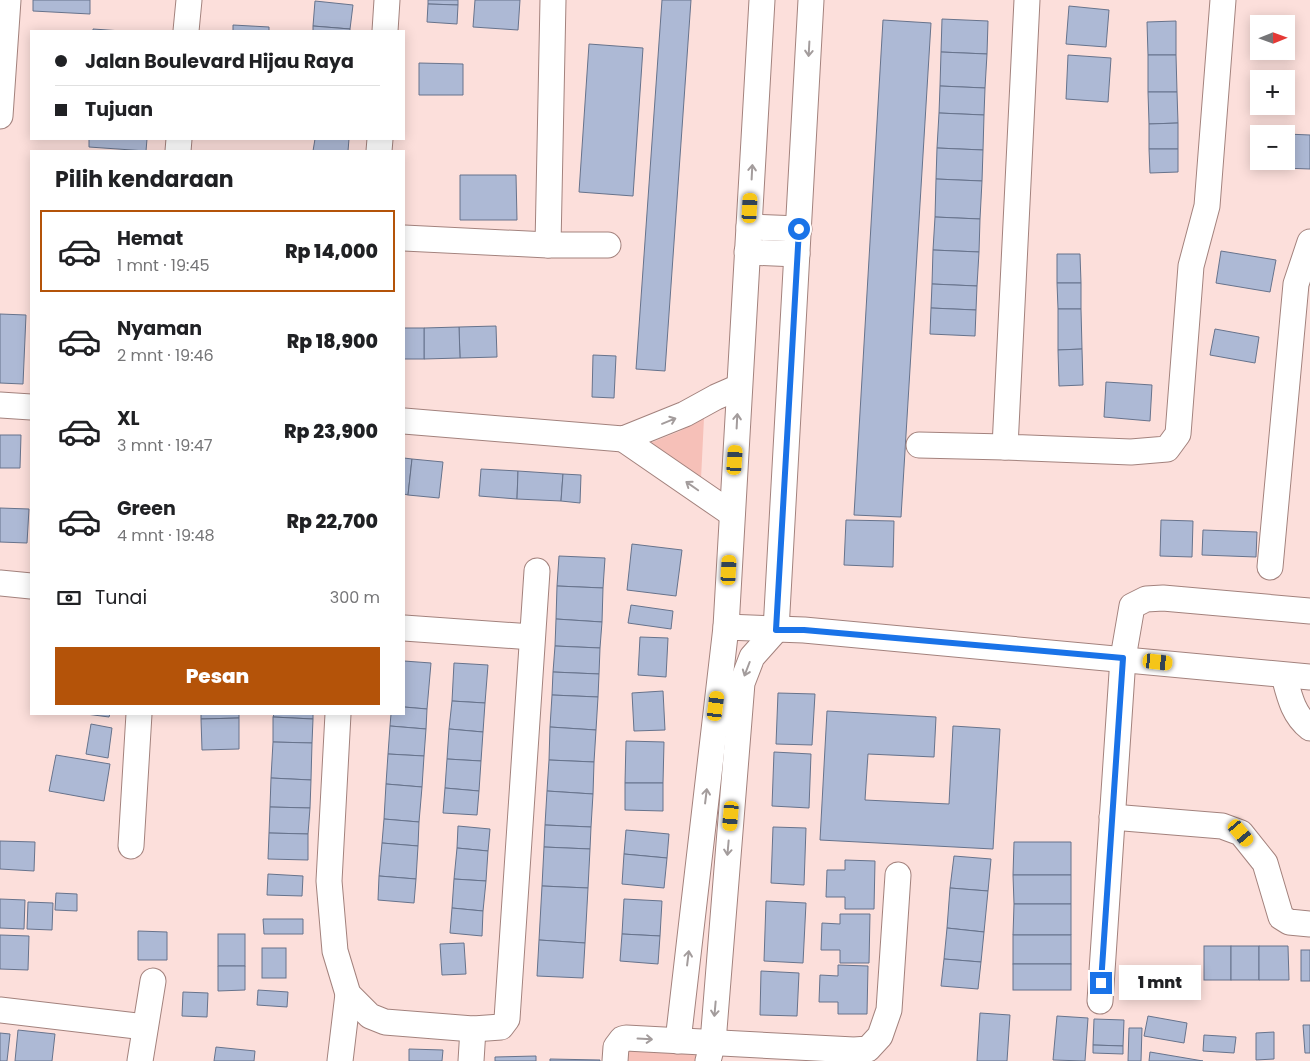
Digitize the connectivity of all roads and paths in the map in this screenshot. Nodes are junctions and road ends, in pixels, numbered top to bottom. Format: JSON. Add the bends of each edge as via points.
{"nodes":[{"id":1,"x":8,"y":0,"type":"edge"},
{"id":2,"x":189,"y":0,"type":"edge"},
{"id":3,"x":387,"y":0,"type":"edge"},
{"id":4,"x":552,"y":0,"type":"edge"},
{"id":5,"x":762,"y":0,"type":"edge"},
{"id":6,"x":811,"y":0,"type":"edge"},
{"id":7,"x":1018,"y":0,"type":"edge"},
{"id":8,"x":1027,"y":0,"type":"edge"},
{"id":9,"x":1223,"y":0,"type":"edge"},
{"id":10,"x":186,"y":30,"type":"edge"},
{"id":11,"x":385,"y":30,"type":"edge"},
{"id":12,"x":0,"y":116,"type":"edge"},
{"id":13,"x":749,"y":227,"type":"junction"},
{"id":14,"x":799,"y":229,"type":"junction"},
{"id":15,"x":405,"y":238,"type":"edge"},
{"id":16,"x":1310,"y":242,"type":"edge"},
{"id":17,"x":548,"y":245,"type":"junction"},
{"id":18,"x":608,"y":245,"type":"dead end"},
{"id":19,"x":747,"y":252,"type":"junction"},
{"id":20,"x":797,"y":254,"type":"junction"},
{"id":21,"x":739,"y":388,"type":"junction"},
{"id":22,"x":0,"y":405,"type":"edge"},
{"id":23,"x":30,"y":407,"type":"edge"},
{"id":24,"x":405,"y":421,"type":"edge"},
{"id":25,"x":624,"y":439,"type":"junction"},
{"id":26,"x":919,"y":445,"type":"dead end"},
{"id":27,"x":1005,"y":447,"type":"junction"},
{"id":28,"x":732,"y":514,"type":"junction"},
{"id":29,"x":1270,"y":567,"type":"dead end"},
{"id":30,"x":537,"y":571,"type":"dead end"},
{"id":31,"x":0,"y":583,"type":"edge"},
{"id":32,"x":30,"y":586,"type":"edge"},
{"id":33,"x":1310,"y":612,"type":"edge"},
{"id":34,"x":726,"y":627,"type":"junction"},
{"id":35,"x":405,"y":628,"type":"edge"},
{"id":36,"x":776,"y":630,"type":"junction"},
{"id":37,"x":532,"y":638,"type":"junction"},
{"id":38,"x":1123,"y":658,"type":"junction"},
{"id":39,"x":1284,"y":676,"type":"junction"},
{"id":40,"x":1310,"y":677,"type":"edge"},
{"id":41,"x":139,"y":715,"type":"edge"},
{"id":42,"x":338,"y":715,"type":"edge"},
{"id":43,"x":1310,"y":728,"type":"edge"},
{"id":44,"x":1112,"y":818,"type":"junction"},
{"id":45,"x":131,"y":846,"type":"dead end"},
{"id":46,"x":898,"y":875,"type":"dead end"},
{"id":47,"x":1310,"y":924,"type":"edge"},
{"id":48,"x":152,"y":981,"type":"dead end"},
{"id":49,"x":348,"y":994,"type":"junction"},
{"id":50,"x":1100,"y":1001,"type":"dead end"},
{"id":51,"x":0,"y":1010,"type":"edge"},
{"id":52,"x":144,"y":1026,"type":"junction"},
{"id":53,"x":473,"y":1029,"type":"junction"},
{"id":54,"x":678,"y":1041,"type":"junction"},
{"id":55,"x":710,"y":1052,"type":"edge"},
{"id":56,"x":140,"y":1061,"type":"edge"},
{"id":57,"x":340,"y":1061,"type":"edge"},
{"id":58,"x":471,"y":1061,"type":"edge"},
{"id":59,"x":615,"y":1061,"type":"edge"}],
"edges":[{"from":1,"to":12,"type":"street"},
{"from":2,"to":10,"type":"street"},
{"from":3,"to":11,"type":"street"},
{"from":4,"to":17,"type":"street"},
{"from":13,"to":5,"type":"street","one_way":true},
{"from":6,"to":14,"type":"street","one_way":true},
{"from":7,"to":8,"type":"street"},
{"from":8,"to":27,"type":"street"},
{"from":9,"to":27,"type":"street","via":[[1207,206],[1191,266],[1178,434],[1166,449],[1159,450],[1131,452]]},
{"from":13,"to":14,"type":"street"},
{"from":13,"to":19,"type":"street"},
{"from":14,"to":20,"type":"street"},
{"from":15,"to":17,"type":"street"},
{"from":16,"to":29,"type":"street","via":[[1296,284]]},
{"from":17,"to":18,"type":"street"},
{"from":19,"to":20,"type":"street"},
{"from":19,"to":21,"type":"street"},
{"from":20,"to":36,"type":"street"},
{"from":25,"to":21,"type":"street","one_way":true},
{"from":28,"to":21,"type":"street","one_way":true},
{"from":22,"to":23,"type":"street"},
{"from":24,"to":25,"type":"street"},
{"from":28,"to":25,"type":"street","one_way":true},
{"from":26,"to":27,"type":"street"},
{"from":28,"to":34,"type":"street"},
{"from":30,"to":37,"type":"street"},
{"from":31,"to":32,"type":"street"},
{"from":33,"to":38,"type":"street","via":[[1146,599],[1132,606]]},
{"from":34,"to":36,"type":"street"},
{"from":54,"to":34,"type":"street","one_way":true},
{"from":35,"to":37,"type":"street"},
{"from":36,"to":38,"type":"street"},
{"from":36,"to":55,"type":"street","one_way":true,"via":[[752,657],[742,683]]},
{"from":37,"to":53,"type":"street","via":[[506,1019],[502,1027]]},
{"from":38,"to":39,"type":"street"},
{"from":38,"to":44,"type":"street"},
{"from":39,"to":40,"type":"street"},
{"from":39,"to":43,"type":"street","via":[[1292,705]]},
{"from":41,"to":45,"type":"street"},
{"from":42,"to":49,"type":"street","via":[[329,881],[335,951]]},
{"from":44,"to":47,"type":"street","via":[[1222,826],[1236,830],[1269,869],[1281,917],[1289,922]]},
{"from":44,"to":50,"type":"street"},
{"from":46,"to":55,"type":"street","via":[[889,1010],[880,1036],[868,1049]]},
{"from":48,"to":52,"type":"street"},
{"from":49,"to":53,"type":"street","via":[[370,1016],[385,1022]]},
{"from":49,"to":57,"type":"street"},
{"from":51,"to":52,"type":"street"},
{"from":52,"to":56,"type":"street"},
{"from":53,"to":58,"type":"street"},
{"from":54,"to":55,"type":"street"},
{"from":59,"to":54,"type":"street","one_way":true,"via":[[616,1047],[622,1038]]}]}
